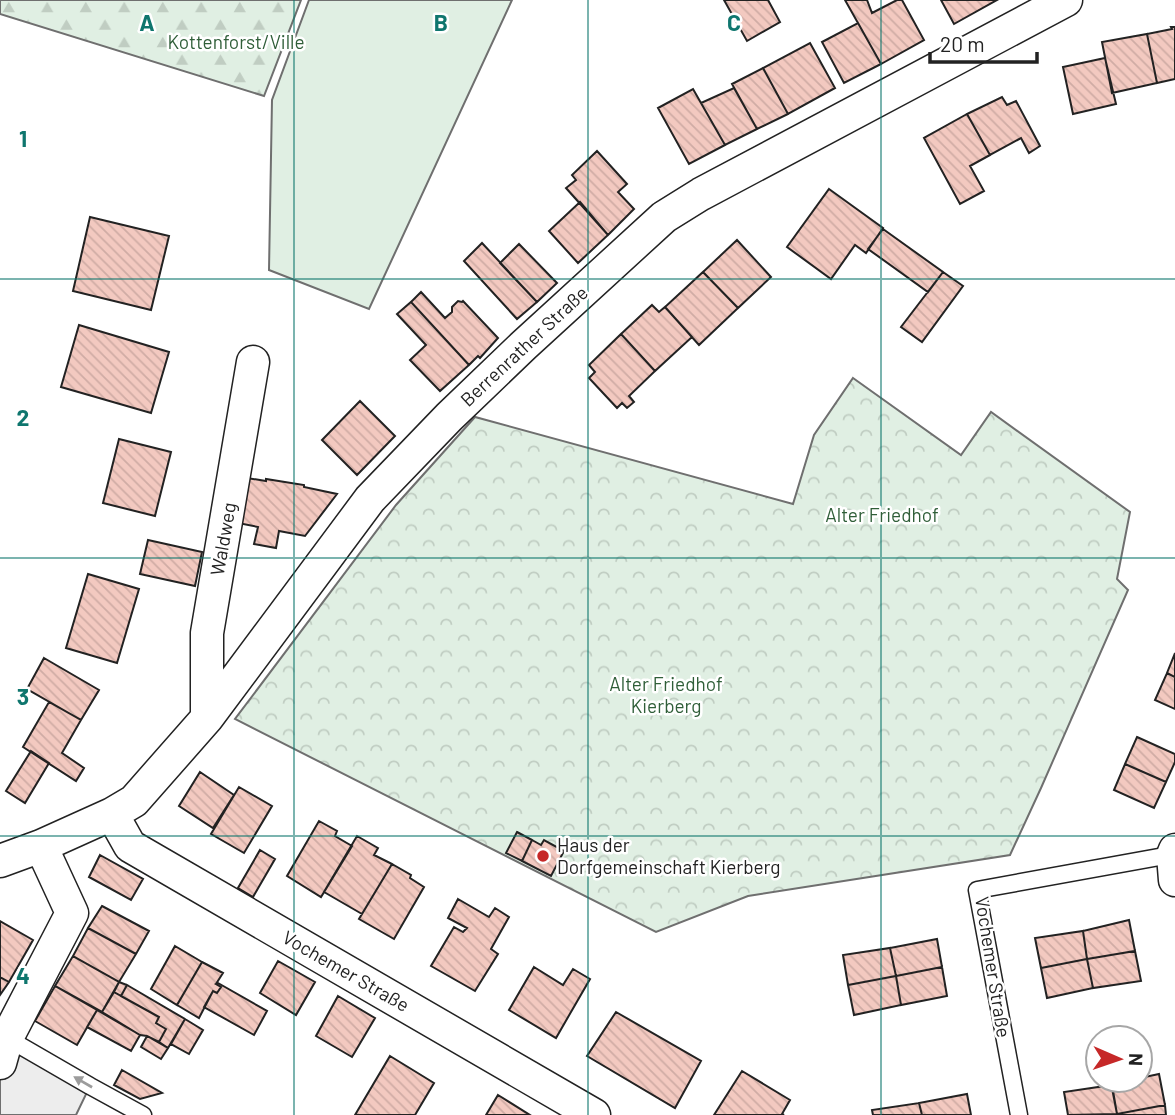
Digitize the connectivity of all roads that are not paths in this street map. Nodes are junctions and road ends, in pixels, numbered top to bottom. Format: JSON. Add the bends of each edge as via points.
{"nodes":[{"id":1,"x":1053,"y":3,"type":"edge"},
{"id":2,"x":253,"y":362,"type":"dead end"},
{"id":3,"x":207,"y":718,"type":"junction"},
{"id":4,"x":112,"y":814,"type":"junction"},
{"id":5,"x":41,"y":846,"type":"junction"},
{"id":6,"x":1175,"y":860,"type":"edge"},
{"id":7,"x":0,"y":861,"type":"edge"},
{"id":8,"x":4,"y":1051,"type":"edge"},
{"id":9,"x":143,"y":1115,"type":"edge"},
{"id":10,"x":594,"y":1115,"type":"edge"},
{"id":11,"x":1019,"y":1115,"type":"edge"}],
"edges":[{"from":1,"to":3,"type":"street","name":"Berrenrather Straße","via":[[664,217],[523,346],[370,499]]},
{"from":2,"to":3,"type":"street","name":"Waldweg","via":[[207,633]]},
{"from":3,"to":4,"type":"street","name":"Berrenrather Straße","via":[[134,801]]},
{"from":4,"to":5,"type":"street","name":"Berrenrather Straße"},
{"from":4,"to":10,"type":"street","name":"Vochemer Straße","via":[[130,846]]},
{"from":5,"to":7,"type":"street","name":"Berrenrather Straße"},
{"from":5,"to":8,"type":"street","via":[[72,913]]},
{"from":6,"to":11,"type":"lane","name":"Vochemer Straße","via":[[977,890]]},
{"from":9,"to":8,"type":"lane","one_way":true,"via":[[90,1086]]}]}
